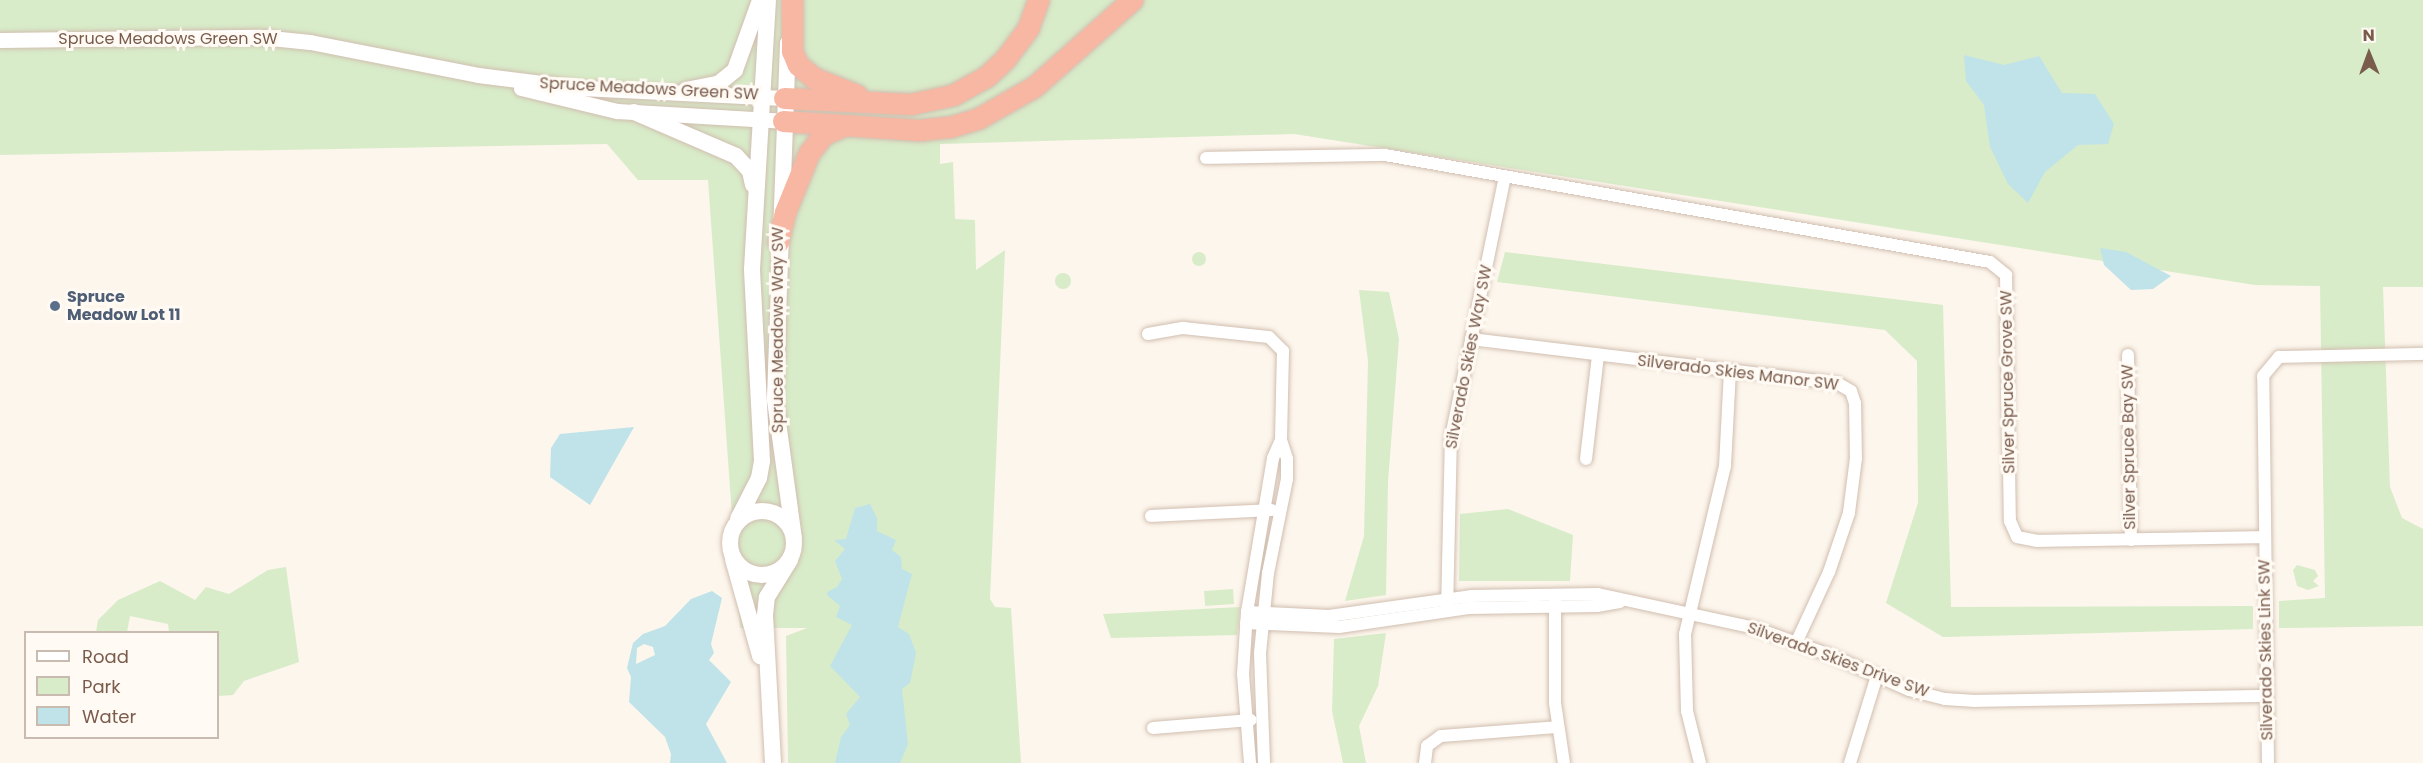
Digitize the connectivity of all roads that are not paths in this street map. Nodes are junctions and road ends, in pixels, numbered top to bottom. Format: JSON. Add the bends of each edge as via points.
{"nodes":[{"id":1,"x":760,"y":0,"type":"edge"},
{"id":2,"x":768,"y":0,"type":"edge"},
{"id":3,"x":791,"y":0,"type":"edge"},
{"id":4,"x":1038,"y":0,"type":"edge"},
{"id":5,"x":1132,"y":0,"type":"edge"},
{"id":6,"x":0,"y":40,"type":"edge"},
{"id":7,"x":478,"y":75,"type":"junction"},
{"id":8,"x":686,"y":90,"type":"junction"},
{"id":9,"x":763,"y":96,"type":"junction"},
{"id":10,"x":784,"y":98,"type":"junction"},
{"id":11,"x":886,"y":104,"type":"junction"},
{"id":12,"x":634,"y":112,"type":"junction"},
{"id":13,"x":761,"y":119,"type":"junction"},
{"id":14,"x":783,"y":121,"type":"junction"},
{"id":15,"x":843,"y":126,"type":"junction"},
{"id":16,"x":1206,"y":158,"type":"dead end"},
{"id":17,"x":1505,"y":177,"type":"junction"},
{"id":18,"x":754,"y":190,"type":"junction"},
{"id":19,"x":778,"y":242,"type":"junction"},
{"id":20,"x":1148,"y":333,"type":"dead end"},
{"id":21,"x":1471,"y":339,"type":"junction"},
{"id":22,"x":2423,"y":354,"type":"edge"},
{"id":23,"x":1599,"y":355,"type":"junction"},
{"id":24,"x":2128,"y":355,"type":"dead end"},
{"id":25,"x":1730,"y":370,"type":"junction"},
{"id":26,"x":1281,"y":440,"type":"junction"},
{"id":27,"x":1586,"y":459,"type":"dead end"},
{"id":28,"x":1282,"y":510,"type":"junction"},
{"id":29,"x":1266,"y":511,"type":"junction"},
{"id":30,"x":1151,"y":516,"type":"dead end"},
{"id":31,"x":739,"y":520,"type":"junction"},
{"id":32,"x":2264,"y":537,"type":"junction"},
{"id":33,"x":794,"y":538,"type":"junction"},
{"id":34,"x":2131,"y":540,"type":"junction"},
{"id":35,"x":731,"y":553,"type":"junction"},
{"id":36,"x":790,"y":560,"type":"junction"},
{"id":37,"x":1555,"y":598,"type":"junction"},
{"id":38,"x":1447,"y":605,"type":"junction"},
{"id":39,"x":1688,"y":611,"type":"junction"},
{"id":40,"x":1247,"y":617,"type":"junction"},
{"id":41,"x":1263,"y":619,"type":"junction"},
{"id":42,"x":1797,"y":641,"type":"junction"},
{"id":43,"x":1877,"y":676,"type":"junction"},
{"id":44,"x":770,"y":695,"type":"junction"},
{"id":45,"x":2266,"y":696,"type":"junction"},
{"id":46,"x":1261,"y":719,"type":"junction"},
{"id":47,"x":1245,"y":721,"type":"junction"},
{"id":48,"x":1557,"y":727,"type":"junction"},
{"id":49,"x":1153,"y":728,"type":"dead end"},
{"id":50,"x":773,"y":763,"type":"edge"},
{"id":51,"x":1250,"y":763,"type":"edge"},
{"id":52,"x":1264,"y":763,"type":"edge"},
{"id":53,"x":1425,"y":763,"type":"edge"},
{"id":54,"x":1564,"y":763,"type":"edge"},
{"id":55,"x":1700,"y":763,"type":"edge"},
{"id":56,"x":1850,"y":763,"type":"edge"},
{"id":57,"x":2268,"y":763,"type":"edge"}],
"edges":[{"from":1,"to":8,"type":"main road","via":[[735,70],[718,84]]},
{"from":2,"to":9,"type":"main road","name":"Spruce Meadows Way SW"},
{"from":3,"to":10,"type":"main road","name":"Spruce Meadows Way SW"},
{"from":3,"to":11,"type":"highway","via":[[792,51],[803,71],[831,86]]},
{"from":4,"to":11,"type":"highway","via":[[1024,34],[987,76],[931,102]]},
{"from":5,"to":15,"type":"highway","via":[[1035,86],[979,118],[950,127],[919,130]]},
{"from":6,"to":7,"type":"street","name":"Spruce Meadows Green SW","via":[[261,37],[310,42]]},
{"from":7,"to":8,"type":"street","name":"Spruce Meadows Green SW","via":[[581,88]]},
{"from":7,"to":12,"type":"street","name":"Spruce Meadows Green SW","via":[[558,100]]},
{"from":8,"to":9,"type":"street","name":"Spruce Meadows Green SW"},
{"from":9,"to":10,"type":"street","name":"Spruce Meadows Green SW"},
{"from":9,"to":13,"type":"main road","name":"Spruce Meadows Way SW"},
{"from":10,"to":11,"type":"highway"},
{"from":10,"to":14,"type":"main road","name":"Spruce Meadows Way SW"},
{"from":12,"to":13,"type":"street","name":"Spruce Meadows Green SW"},
{"from":12,"to":18,"type":"main road","via":[[736,156],[750,171]]},
{"from":13,"to":14,"type":"street","name":"Spruce Meadows Green SW"},
{"from":13,"to":18,"type":"main road","name":"Spruce Meadows Way SW"},
{"from":14,"to":15,"type":"highway"},
{"from":14,"to":19,"type":"main road","name":"Spruce Meadows Way SW"},
{"from":15,"to":19,"type":"highway","via":[[824,134],[809,153],[785,212]]},
{"from":16,"to":17,"type":"street","via":[[1385,155]]},
{"from":17,"to":21,"type":"street","name":"Silverado Skies Way SW"},
{"from":17,"to":34,"type":"street","name":"Silver Spruce Grove SW","via":[[1999,265],[2006,283],[2012,529],[2026,541]]},
{"from":18,"to":31,"type":"main road","name":"Spruce Meadows Way SW","via":[[753,309],[762,461],[759,478]]},
{"from":19,"to":33,"type":"main road","name":"Spruce Meadows Way SW","via":[[776,427]]},
{"from":20,"to":26,"type":"street","via":[[1190,328],[1269,337],[1277,342],[1284,357]]},
{"from":21,"to":23,"type":"street","name":"Silverado Skies Manor SW"},
{"from":21,"to":38,"type":"street","name":"Silverado Skies Way SW","via":[[1451,437]]},
{"from":22,"to":32,"type":"street","name":"Silverado Skies Link SW","via":[[2279,357],[2263,376]]},
{"from":23,"to":25,"type":"street","name":"Silverado Skies Manor SW"},
{"from":23,"to":27,"type":"street"},
{"from":24,"to":34,"type":"street","name":"Silver Spruce Bay SW"},
{"from":25,"to":39,"type":"street","via":[[1725,466]]},
{"from":25,"to":42,"type":"street","name":"Silverado Skies Manor SW","via":[[1837,383],[1854,397],[1856,458],[1849,513],[1829,572]]},
{"from":26,"to":28,"type":"street","via":[[1287,459]]},
{"from":26,"to":29,"type":"street","via":[[1273,458]]},
{"from":28,"to":29,"type":"street"},
{"from":28,"to":41,"type":"street"},
{"from":29,"to":30,"type":"street"},
{"from":29,"to":40,"type":"street"},
{"from":31,"to":33,"type":"main road","via":[[763,511],[774,513],[783,519]]},
{"from":31,"to":35,"type":"main road","via":[[731,533]]},
{"from":32,"to":34,"type":"street","name":"Silver Spruce Grove SW"},
{"from":32,"to":45,"type":"street","name":"Silverado Skies Link SW"},
{"from":33,"to":36,"type":"main road"},
{"from":35,"to":36,"type":"main road","via":[[743,570],[763,576]]},
{"from":35,"to":44,"type":"main road"},
{"from":36,"to":44,"type":"main road","via":[[767,597]]},
{"from":37,"to":38,"type":"street","name":"Silverado Skies Drive SW"},
{"from":37,"to":39,"type":"street","name":"Silverado Skies Drive SW","via":[[1598,594]]},
{"from":37,"to":48,"type":"street"},
{"from":38,"to":41,"type":"street","name":"Silverado Skies Drive SW","via":[[1339,627]]},
{"from":39,"to":42,"type":"street","name":"Silverado Skies Drive SW"},
{"from":39,"to":55,"type":"street","via":[[1683,671],[1687,711]]},
{"from":40,"to":41,"type":"street","name":"Silverado Skies Drive SW"},
{"from":40,"to":47,"type":"street"},
{"from":41,"to":46,"type":"street"},
{"from":42,"to":43,"type":"street","name":"Silverado Skies Drive SW"},
{"from":43,"to":45,"type":"street","name":"Silverado Skies Drive SW","via":[[1909,690],[1975,701]]},
{"from":43,"to":56,"type":"street"},
{"from":44,"to":50,"type":"main road"},
{"from":45,"to":57,"type":"street","name":"Silverado Skies Link SW"},
{"from":46,"to":47,"type":"street"},
{"from":46,"to":52,"type":"street"},
{"from":47,"to":49,"type":"street"},
{"from":47,"to":51,"type":"street"},
{"from":48,"to":53,"type":"street","via":[[1441,736],[1427,746]]},
{"from":48,"to":54,"type":"street"}]}
